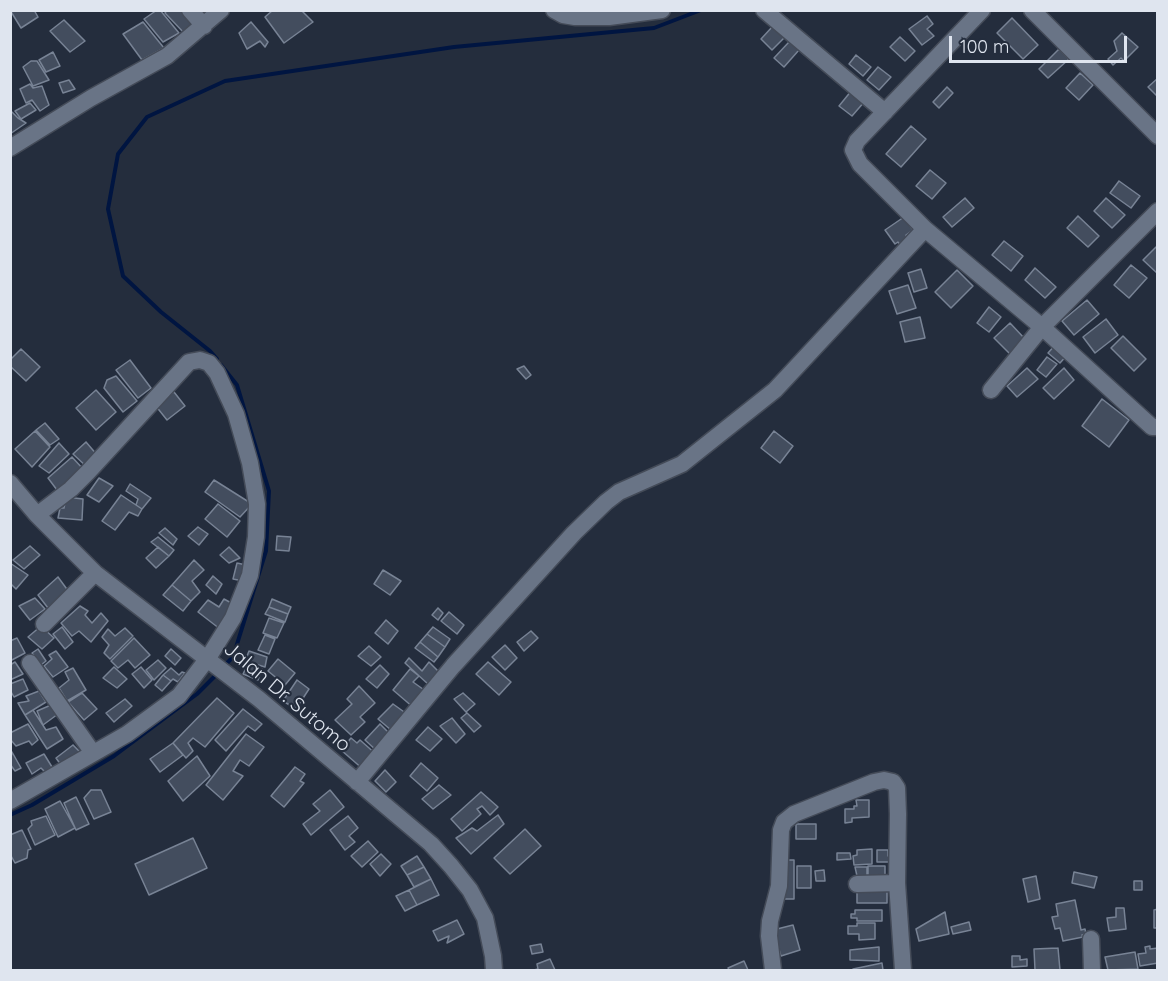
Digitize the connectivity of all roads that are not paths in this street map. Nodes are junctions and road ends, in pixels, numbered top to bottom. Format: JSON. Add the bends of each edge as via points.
{"nodes":[{"id":1,"x":190,"y":10,"type":"edge"},
{"id":2,"x":221,"y":10,"type":"edge"},
{"id":3,"x":554,"y":10,"type":"edge"},
{"id":4,"x":662,"y":10,"type":"edge"},
{"id":5,"x":764,"y":10,"type":"edge"},
{"id":6,"x":982,"y":10,"type":"edge"},
{"id":7,"x":1032,"y":10,"type":"edge"},
{"id":8,"x":204,"y":26,"type":"junction"},
{"id":9,"x":885,"y":112,"type":"junction"},
{"id":10,"x":1158,"y":136,"type":"edge"},
{"id":11,"x":10,"y":148,"type":"edge"},
{"id":12,"x":1158,"y":211,"type":"edge"},
{"id":13,"x":925,"y":229,"type":"junction"},
{"id":14,"x":1042,"y":327,"type":"junction"},
{"id":15,"x":991,"y":390,"type":"dead end"},
{"id":16,"x":1158,"y":427,"type":"edge"},
{"id":17,"x":11,"y":485,"type":"edge"},
{"id":18,"x":37,"y":514,"type":"junction"},
{"id":19,"x":95,"y":573,"type":"junction"},
{"id":20,"x":44,"y":624,"type":"dead end"},
{"id":21,"x":209,"y":658,"type":"junction"},
{"id":22,"x":30,"y":663,"type":"dead end"},
{"id":23,"x":93,"y":753,"type":"junction"},
{"id":24,"x":357,"y":782,"type":"junction"},
{"id":25,"x":10,"y":801,"type":"edge"},
{"id":26,"x":897,"y":883,"type":"junction"},
{"id":27,"x":857,"y":884,"type":"dead end"},
{"id":28,"x":1091,"y":939,"type":"dead end"},
{"id":29,"x":494,"y":970,"type":"edge"},
{"id":30,"x":774,"y":970,"type":"edge"},
{"id":31,"x":903,"y":970,"type":"edge"},
{"id":32,"x":1092,"y":970,"type":"edge"}],
"edges":[{"from":1,"to":8,"type":"street"},
{"from":2,"to":8,"type":"street"},
{"from":3,"to":4,"type":"street","via":[[575,17],[609,17]]},
{"from":5,"to":9,"type":"street"},
{"from":6,"to":9,"type":"street"},
{"from":7,"to":10,"type":"street"},
{"from":8,"to":11,"type":"street","via":[[167,56]]},
{"from":9,"to":13,"type":"street","via":[[857,141],[854,156]]},
{"from":12,"to":14,"type":"street"},
{"from":13,"to":14,"type":"street"},
{"from":13,"to":24,"type":"street","via":[[775,390],[682,464],[618,492],[574,533],[453,666]]},
{"from":14,"to":15,"type":"street"},
{"from":14,"to":16,"type":"street","via":[[1152,428]]},
{"from":17,"to":18,"type":"street","name":"Jalan Dr. Sutomo"},
{"from":18,"to":19,"type":"street","name":"Jalan Dr. Sutomo"},
{"from":18,"to":21,"type":"street","via":[[80,481],[189,362],[209,363],[236,414],[257,504],[249,574],[233,618]]},
{"from":19,"to":20,"type":"street"},
{"from":19,"to":21,"type":"street","name":"Jalan Dr. Sutomo"},
{"from":21,"to":23,"type":"street","via":[[178,696],[127,734]]},
{"from":21,"to":24,"type":"street","name":"Jalan Dr. Sutomo"},
{"from":22,"to":23,"type":"street"},
{"from":23,"to":25,"type":"street"},
{"from":24,"to":29,"type":"street","name":"Jalan Dr. Sutomo","via":[[431,844],[470,890],[485,918]]},
{"from":26,"to":27,"type":"street"},
{"from":26,"to":30,"type":"street","via":[[897,788],[893,782],[874,782],[794,814],[781,830],[779,886],[769,936]]},
{"from":26,"to":31,"type":"street"},
{"from":28,"to":32,"type":"street"}]}
